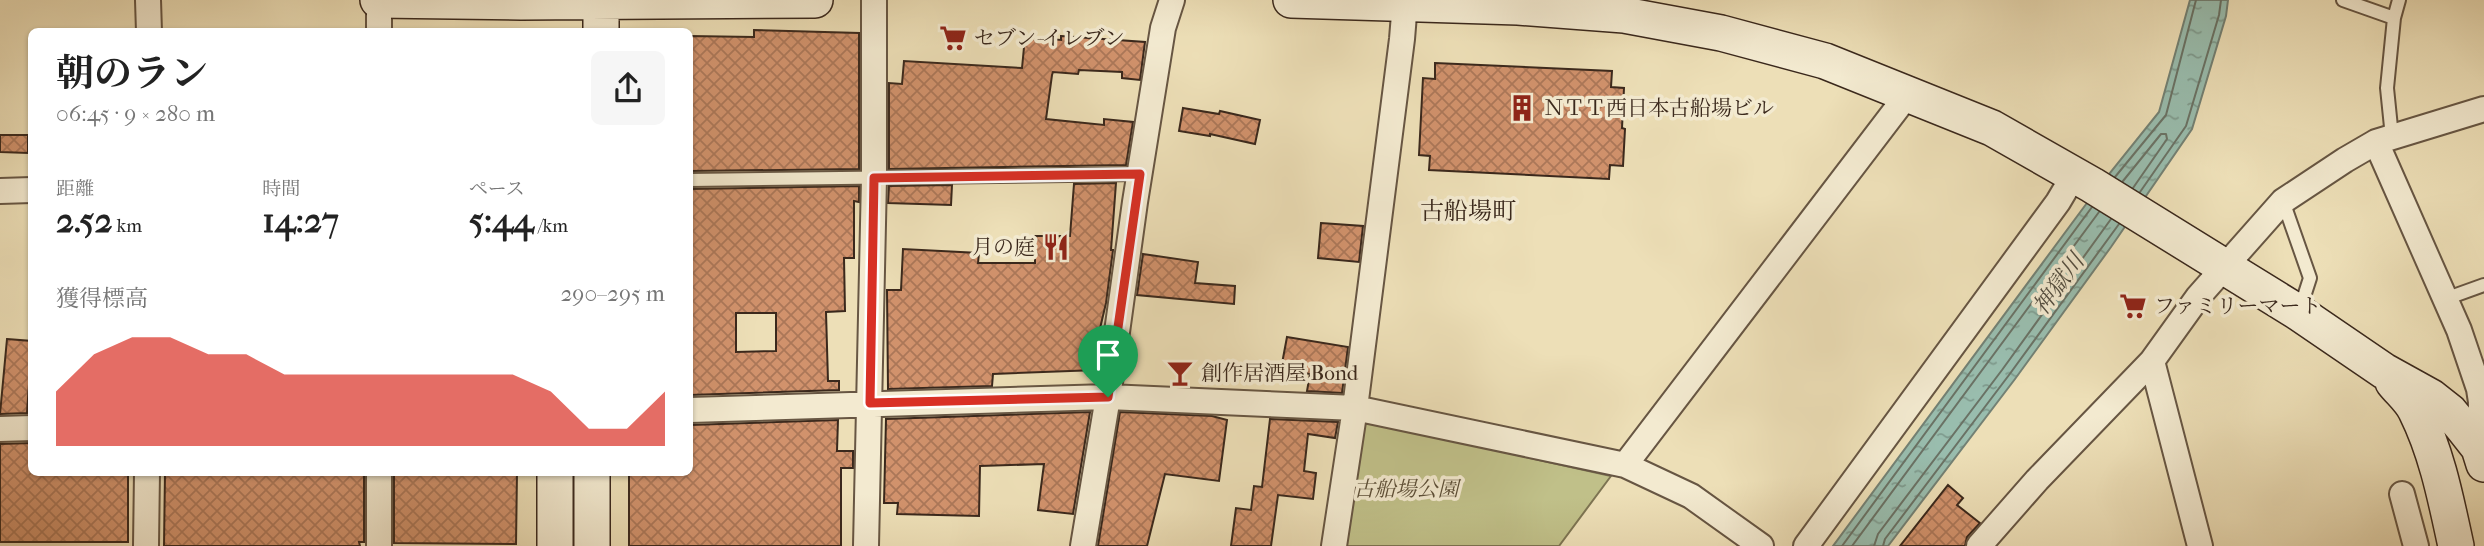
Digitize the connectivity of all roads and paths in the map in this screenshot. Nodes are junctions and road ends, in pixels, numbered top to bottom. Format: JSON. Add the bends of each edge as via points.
{"nodes":[{"id":1,"x":148,"y":0,"type":"edge"},
{"id":2,"x":378,"y":0,"type":"edge"},
{"id":3,"x":601,"y":0,"type":"edge"},
{"id":4,"x":815,"y":0,"type":"edge"},
{"id":5,"x":873,"y":0,"type":"edge"},
{"id":6,"x":1172,"y":0,"type":"edge"},
{"id":7,"x":1291,"y":0,"type":"edge"},
{"id":8,"x":2343,"y":0,"type":"edge"},
{"id":9,"x":2399,"y":0,"type":"edge"},
{"id":10,"x":1405,"y":2,"type":"junction"},
{"id":11,"x":1624,"y":7,"type":"edge"},
{"id":12,"x":559,"y":11,"type":"edge"},
{"id":13,"x":2394,"y":18,"type":"junction"},
{"id":14,"x":149,"y":28,"type":"edge"},
{"id":15,"x":379,"y":28,"type":"edge"},
{"id":16,"x":601,"y":28,"type":"edge"},
{"id":17,"x":1908,"y":94,"type":"junction"},
{"id":18,"x":2484,"y":108,"type":"edge"},
{"id":19,"x":2384,"y":140,"type":"junction"},
{"id":20,"x":1140,"y":174,"type":"junction"},
{"id":21,"x":874,"y":178,"type":"junction"},
{"id":22,"x":693,"y":180,"type":"edge"},
{"id":23,"x":2083,"y":180,"type":"junction"},
{"id":24,"x":28,"y":190,"type":"edge"},
{"id":25,"x":0,"y":191,"type":"edge"},
{"id":26,"x":2283,"y":201,"type":"junction"},
{"id":27,"x":2223,"y":267,"type":"junction"},
{"id":28,"x":2484,"y":285,"type":"edge"},
{"id":29,"x":2445,"y":299,"type":"junction"},
{"id":30,"x":2299,"y":313,"type":"junction"},
{"id":31,"x":2152,"y":360,"type":"junction"},
{"id":32,"x":2384,"y":371,"type":"junction"},
{"id":33,"x":1108,"y":397,"type":"junction"},
{"id":34,"x":870,"y":403,"type":"junction"},
{"id":35,"x":1354,"y":408,"type":"junction"},
{"id":36,"x":693,"y":410,"type":"edge"},
{"id":37,"x":28,"y":428,"type":"edge"},
{"id":38,"x":0,"y":429,"type":"edge"},
{"id":39,"x":2483,"y":454,"type":"edge"},
{"id":40,"x":1625,"y":465,"type":"junction"},
{"id":41,"x":147,"y":476,"type":"edge"},
{"id":42,"x":379,"y":476,"type":"edge"},
{"id":43,"x":555,"y":476,"type":"edge"},
{"id":44,"x":592,"y":476,"type":"edge"},
{"id":45,"x":2402,"y":494,"type":"dead end"},
{"id":46,"x":146,"y":546,"type":"edge"},
{"id":47,"x":379,"y":546,"type":"edge"},
{"id":48,"x":555,"y":546,"type":"edge"},
{"id":49,"x":592,"y":546,"type":"edge"},
{"id":50,"x":866,"y":546,"type":"edge"},
{"id":51,"x":1083,"y":546,"type":"edge"},
{"id":52,"x":1334,"y":546,"type":"edge"},
{"id":53,"x":1761,"y":546,"type":"edge"},
{"id":54,"x":1806,"y":546,"type":"edge"},
{"id":55,"x":1979,"y":546,"type":"edge"},
{"id":56,"x":2200,"y":546,"type":"edge"},
{"id":57,"x":2416,"y":546,"type":"edge"},
{"id":58,"x":2456,"y":546,"type":"edge"},
{"id":59,"x":2473,"y":546,"type":"edge"}],
"edges":[{"from":1,"to":14,"type":"street"},
{"from":2,"to":12,"type":"street"},
{"from":2,"to":15,"type":"street"},
{"from":3,"to":4,"type":"street"},
{"from":3,"to":12,"type":"street"},
{"from":3,"to":16,"type":"street"},
{"from":5,"to":21,"type":"street"},
{"from":6,"to":20,"type":"street","via":[[1163,28]]},
{"from":7,"to":10,"type":"street"},
{"from":8,"to":13,"type":"lane"},
{"from":9,"to":13,"type":"lane"},
{"from":10,"to":11,"type":"street","via":[[1582,10]]},
{"from":10,"to":35,"type":"street"},
{"from":11,"to":17,"type":"street","via":[[1825,61]]},
{"from":13,"to":19,"type":"lane"},
{"from":17,"to":23,"type":"street","via":[[1992,128]]},
{"from":17,"to":40,"type":"street"},
{"from":18,"to":19,"type":"street"},
{"from":19,"to":26,"type":"street"},
{"from":19,"to":29,"type":"street"},
{"from":20,"to":21,"type":"lane"},
{"from":20,"to":33,"type":"street"},
{"from":21,"to":22,"type":"lane"},
{"from":21,"to":34,"type":"street"},
{"from":23,"to":27,"type":"street"},
{"from":23,"to":54,"type":"street","via":[[2058,202]]},
{"from":24,"to":25,"type":"street"},
{"from":26,"to":27,"type":"street"},
{"from":26,"to":30,"type":"lane","via":[[2311,278]]},
{"from":27,"to":30,"type":"street"},
{"from":27,"to":31,"type":"street"},
{"from":28,"to":29,"type":"lane"},
{"from":29,"to":39,"type":"street","via":[[2479,389]]},
{"from":30,"to":32,"type":"street"},
{"from":31,"to":55,"type":"street"},
{"from":31,"to":56,"type":"street"},
{"from":32,"to":39,"type":"street","via":[[2450,412]]},
{"from":32,"to":58,"type":"street","via":[[2416,409],[2439,471]]},
{"from":33,"to":34,"type":"street"},
{"from":33,"to":35,"type":"street"},
{"from":33,"to":51,"type":"street"},
{"from":34,"to":36,"type":"street"},
{"from":34,"to":50,"type":"street"},
{"from":35,"to":40,"type":"street"},
{"from":35,"to":52,"type":"street"},
{"from":37,"to":38,"type":"street"},
{"from":39,"to":59,"type":"street","via":[[2468,467],[2464,495]]},
{"from":40,"to":53,"type":"street","via":[[1691,496]]},
{"from":41,"to":46,"type":"street"},
{"from":42,"to":47,"type":"street"},
{"from":43,"to":48,"type":"street"},
{"from":44,"to":49,"type":"street"},
{"from":45,"to":57,"type":"street"}]}
